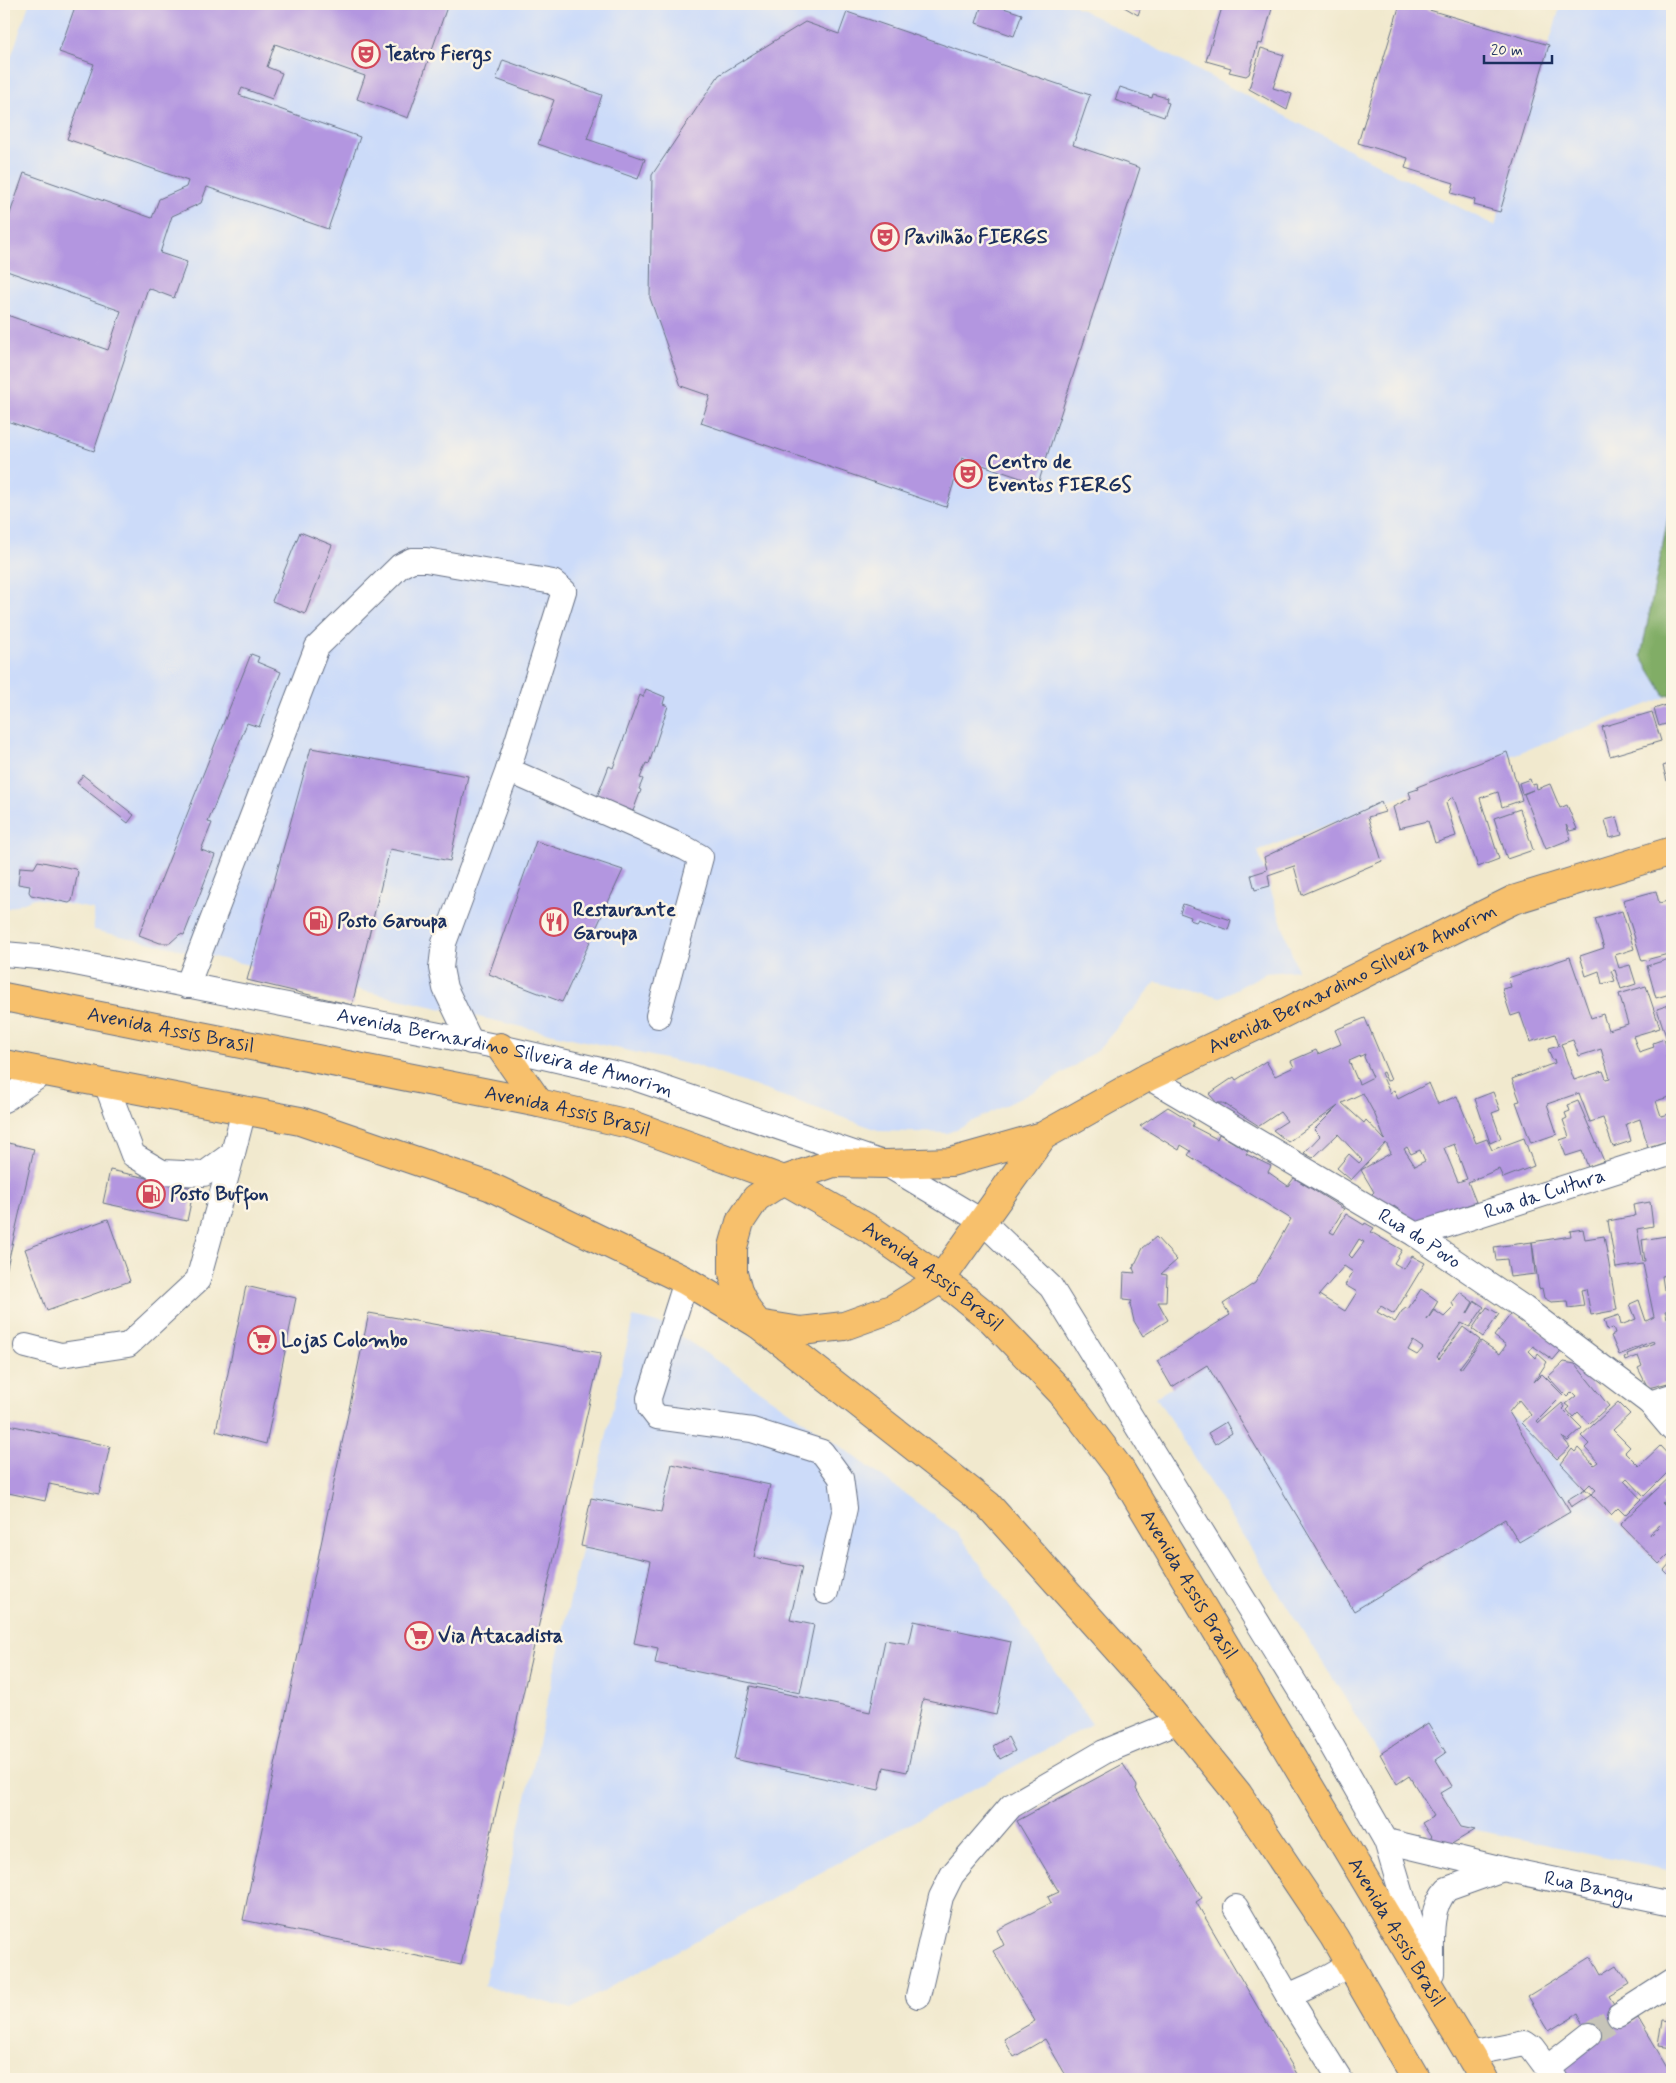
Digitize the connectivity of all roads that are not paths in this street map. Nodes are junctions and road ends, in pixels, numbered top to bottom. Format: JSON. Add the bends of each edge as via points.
{"nodes":[{"id":1,"x":508,"y":770,"type":"junction"},
{"id":2,"x":1672,"y":851,"type":"edge"},
{"id":3,"x":4,"y":954,"type":"edge"},
{"id":4,"x":187,"y":986,"type":"junction"},
{"id":5,"x":4,"y":997,"type":"edge"},
{"id":6,"x":658,"y":1016,"type":"dead end"},
{"id":7,"x":471,"y":1042,"type":"junction"},
{"id":8,"x":500,"y":1047,"type":"junction"},
{"id":9,"x":4,"y":1064,"type":"edge"},
{"id":10,"x":45,"y":1072,"type":"junction"},
{"id":11,"x":1148,"y":1076,"type":"junction"},
{"id":12,"x":106,"y":1084,"type":"junction"},
{"id":13,"x":4,"y":1100,"type":"edge"},
{"id":14,"x":540,"y":1103,"type":"junction"},
{"id":15,"x":244,"y":1110,"type":"junction"},
{"id":16,"x":1043,"y":1136,"type":"junction"},
{"id":17,"x":233,"y":1153,"type":"junction"},
{"id":18,"x":1672,"y":1153,"type":"edge"},
{"id":19,"x":886,"y":1164,"type":"junction"},
{"id":20,"x":784,"y":1180,"type":"junction"},
{"id":21,"x":983,"y":1222,"type":"junction"},
{"id":22,"x":1416,"y":1235,"type":"junction"},
{"id":23,"x":941,"y":1279,"type":"junction"},
{"id":24,"x":686,"y":1281,"type":"junction"},
{"id":25,"x":758,"y":1324,"type":"junction"},
{"id":26,"x":26,"y":1346,"type":"dead end"},
{"id":27,"x":1672,"y":1396,"type":"edge"},
{"id":28,"x":1650,"y":1403,"type":"junction"},
{"id":29,"x":1672,"y":1428,"type":"edge"},
{"id":30,"x":826,"y":1592,"type":"dead end"},
{"id":31,"x":1179,"y":1721,"type":"junction"},
{"id":32,"x":1386,"y":1841,"type":"junction"},
{"id":33,"x":1503,"y":1870,"type":"junction"},
{"id":34,"x":1672,"y":1904,"type":"edge"},
{"id":35,"x":1236,"y":1907,"type":"dead end"},
{"id":36,"x":1350,"y":1964,"type":"junction"},
{"id":37,"x":1672,"y":1980,"type":"edge"},
{"id":38,"x":1432,"y":1992,"type":"junction"},
{"id":39,"x":918,"y":1996,"type":"dead end"},
{"id":40,"x":1288,"y":1996,"type":"junction"},
{"id":41,"x":1619,"y":2015,"type":"tunnel mouth"},
{"id":42,"x":1589,"y":2035,"type":"tunnel mouth"},
{"id":43,"x":1469,"y":2054,"type":"junction"},
{"id":44,"x":1551,"y":2073,"type":"edge"},
{"id":45,"x":1340,"y":2079,"type":"edge"},
{"id":46,"x":1416,"y":2079,"type":"edge"},
{"id":47,"x":1484,"y":2079,"type":"edge"}],
"edges":[{"from":1,"to":4,"type":"street","via":[[564,591],[552,582],[412,560],[400,566],[317,647]]},
{"from":1,"to":6,"type":"street","via":[[701,857]]},
{"from":1,"to":7,"type":"street","via":[[444,942],[441,968],[445,988]]},
{"from":2,"to":11,"type":"main road","name":"Avenida Bernardino Silveira Amorim","via":[[1513,900]]},
{"from":3,"to":4,"type":"street","name":"Avenida Bernardino Silveira de Amorim","via":[[50,958]]},
{"from":4,"to":7,"type":"street","name":"Avenida Bernardino Silveira de Amorim"},
{"from":5,"to":14,"type":"main road","name":"Avenida Assis Brasil"},
{"from":7,"to":8,"type":"street","name":"Avenida Bernardino Silveira de Amorim"},
{"from":8,"to":14,"type":"main road"},
{"from":8,"to":19,"type":"street","name":"Avenida Bernardino Silveira de Amorim","via":[[631,1077]]},
{"from":9,"to":10,"type":"main road"},
{"from":10,"to":12,"type":"main road"},
{"from":10,"to":13,"type":"street"},
{"from":11,"to":16,"type":"main road","name":"Avenida Bernardino Silveira Amorim"},
{"from":11,"to":22,"type":"street","name":"Rua do Povo"},
{"from":12,"to":15,"type":"main road"},
{"from":12,"to":17,"type":"street","via":[[134,1155],[162,1172],[204,1174]]},
{"from":14,"to":20,"type":"main road","name":"Avenida Assis Brasil","via":[[633,1125]]},
{"from":15,"to":17,"type":"street"},
{"from":15,"to":24,"type":"main road","via":[[300,1121],[489,1186]]},
{"from":16,"to":19,"type":"main road","name":"Avenida Bernardino Silveira Amorim","via":[[951,1162]]},
{"from":16,"to":21,"type":"main road","name":"Avenida Bernardino Silveira Amorim"},
{"from":17,"to":26,"type":"street","via":[[198,1280],[128,1345],[61,1355]]},
{"from":18,"to":22,"type":"street","name":"Rua da Cultura"},
{"from":19,"to":20,"type":"main road","name":"Avenida Bernardino Silveira Amorim","via":[[833,1162]]},
{"from":19,"to":21,"type":"street","name":"Avenida Bernardino Silveira de Amorim"},
{"from":20,"to":23,"type":"main road","name":"Avenida Assis Brasil","via":[[873,1231]]},
{"from":20,"to":25,"type":"main road","name":"Avenida Bernardino Silveira Amorim","via":[[756,1198],[740,1222],[733,1248],[733,1273],[738,1292],[746,1310]]},
{"from":21,"to":23,"type":"main road","name":"Avenida Bernardino Silveira Amorim"},
{"from":21,"to":32,"type":"street","name":"Avenida Bernardino Silveira de Amorim","via":[[1051,1287],[1308,1704]]},
{"from":22,"to":28,"type":"street","name":"Rua do Povo","via":[[1524,1308]]},
{"from":23,"to":25,"type":"main road","name":"Avenida Bernardino Silveira Amorim","via":[[894,1308],[844,1326],[800,1331]]},
{"from":23,"to":38,"type":"main road","name":"Avenida Assis Brasil","via":[[992,1320],[1040,1368],[1120,1469]]},
{"from":24,"to":25,"type":"main road"},
{"from":24,"to":30,"type":"street","via":[[649,1398],[650,1408],[657,1417],[752,1430],[822,1452],[841,1478],[845,1508]]},
{"from":25,"to":31,"type":"main road","via":[[988,1505]]},
{"from":27,"to":28,"type":"street"},
{"from":28,"to":29,"type":"street","name":"Rua do Povo"},
{"from":31,"to":36,"type":"main road","via":[[1238,1794]]},
{"from":31,"to":39,"type":"street","via":[[1104,1752],[1011,1806],[952,1875],[941,1897]]},
{"from":32,"to":33,"type":"street","name":"Rua Bangu"},
{"from":32,"to":38,"type":"street","name":"Avenida Bernardino Silveira de Amorim"},
{"from":33,"to":34,"type":"street","name":"Rua Bangu"},
{"from":33,"to":38,"type":"street","via":[[1447,1889],[1441,1896],[1434,1912]]},
{"from":35,"to":40,"type":"street"},
{"from":36,"to":40,"type":"street"},
{"from":36,"to":46,"type":"main road"},
{"from":37,"to":41,"type":"street"},
{"from":38,"to":43,"type":"main road","name":"Avenida Assis Brasil"},
{"from":40,"to":45,"type":"street"},
{"from":42,"to":44,"type":"street"},
{"from":43,"to":44,"type":"street","via":[[1525,2043]]},
{"from":43,"to":47,"type":"main road","name":"Avenida Assis Brasil"}]}
